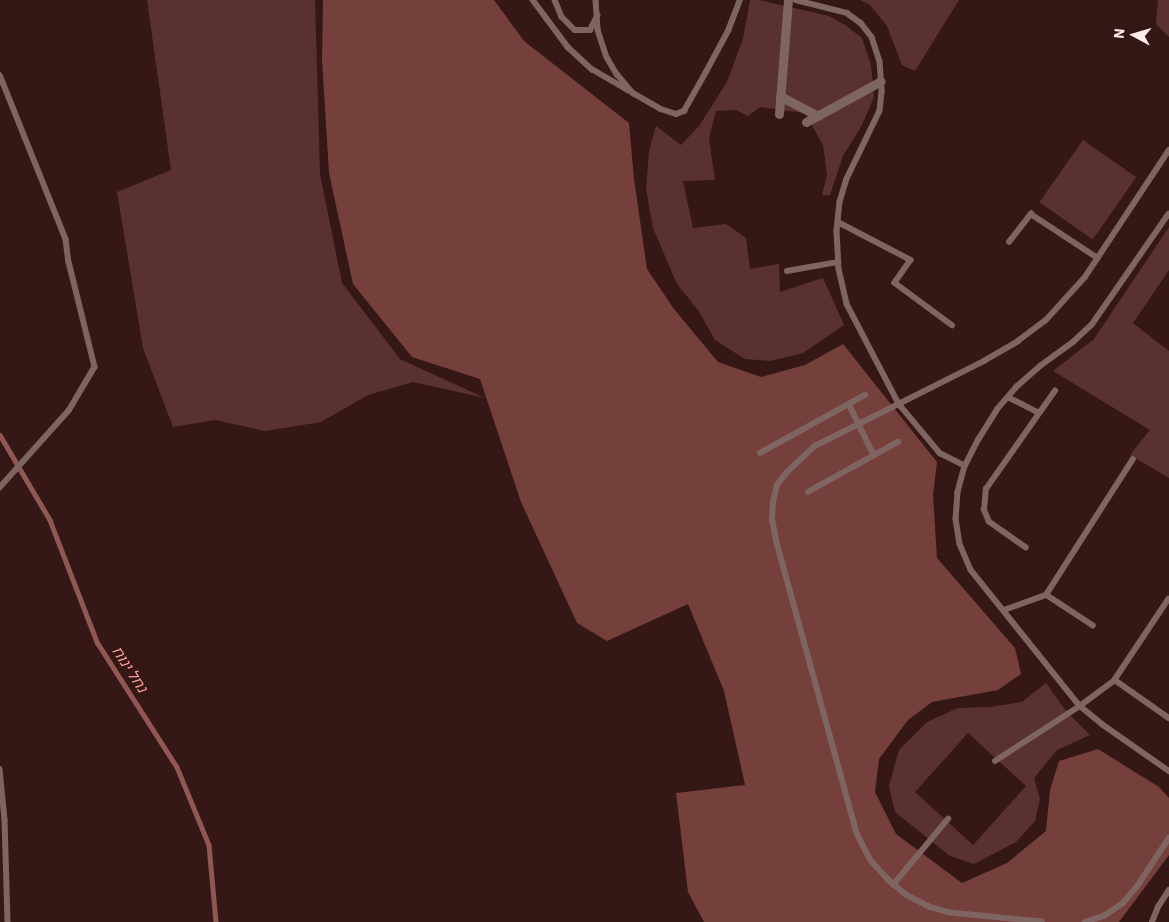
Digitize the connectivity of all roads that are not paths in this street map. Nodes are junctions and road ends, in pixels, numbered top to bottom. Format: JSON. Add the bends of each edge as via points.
{"nodes":[{"id":1,"x":532,"y":0,"type":"edge"},
{"id":2,"x":555,"y":0,"type":"edge"},
{"id":3,"x":596,"y":0,"type":"edge"},
{"id":4,"x":740,"y":0,"type":"edge"},
{"id":5,"x":788,"y":0,"type":"edge"},
{"id":6,"x":796,"y":0,"type":"edge"},
{"id":7,"x":597,"y":16,"type":"junction"},
{"id":8,"x":0,"y":75,"type":"edge"},
{"id":9,"x":881,"y":81,"type":"junction"},
{"id":10,"x":632,"y":93,"type":"junction"},
{"id":11,"x":780,"y":96,"type":"junction"},
{"id":12,"x":779,"y":114,"type":"dead end"},
{"id":13,"x":818,"y":116,"type":"junction"},
{"id":14,"x":806,"y":122,"type":"dead end"},
{"id":15,"x":1169,"y":150,"type":"edge"},
{"id":16,"x":1169,"y":214,"type":"edge"},
{"id":17,"x":838,"y":222,"type":"junction"},
{"id":18,"x":1009,"y":242,"type":"dead end"},
{"id":19,"x":1098,"y":258,"type":"junction"},
{"id":20,"x":838,"y":262,"type":"junction"},
{"id":21,"x":787,"y":271,"type":"dead end"},
{"id":22,"x":952,"y":325,"type":"dead end"},
{"id":23,"x":1054,"y":391,"type":"dead end"},
{"id":24,"x":866,"y":395,"type":"dead end"},
{"id":25,"x":1008,"y":398,"type":"junction"},
{"id":26,"x":848,"y":404,"type":"junction"},
{"id":27,"x":899,"y":404,"type":"junction"},
{"id":28,"x":1039,"y":413,"type":"junction"},
{"id":29,"x":858,"y":424,"type":"junction"},
{"id":30,"x":898,"y":442,"type":"dead end"},
{"id":31,"x":760,"y":453,"type":"dead end"},
{"id":32,"x":874,"y":455,"type":"junction"},
{"id":33,"x":1133,"y":459,"type":"dead end"},
{"id":34,"x":966,"y":466,"type":"junction"},
{"id":35,"x":0,"y":488,"type":"edge"},
{"id":36,"x":808,"y":492,"type":"dead end"},
{"id":37,"x":1026,"y":548,"type":"dead end"},
{"id":38,"x":1046,"y":595,"type":"junction"},
{"id":39,"x":1169,"y":599,"type":"edge"},
{"id":40,"x":1004,"y":610,"type":"junction"},
{"id":41,"x":1093,"y":626,"type":"dead end"},
{"id":42,"x":1115,"y":680,"type":"junction"},
{"id":43,"x":1080,"y":706,"type":"junction"},
{"id":44,"x":1169,"y":718,"type":"edge"},
{"id":45,"x":995,"y":760,"type":"dead end"},
{"id":46,"x":0,"y":769,"type":"edge"},
{"id":47,"x":1169,"y":772,"type":"edge"},
{"id":48,"x":948,"y":819,"type":"dead end"},
{"id":49,"x":1169,"y":838,"type":"edge"},
{"id":50,"x":893,"y":885,"type":"junction"},
{"id":51,"x":1169,"y":890,"type":"edge"},
{"id":52,"x":8,"y":922,"type":"edge"},
{"id":53,"x":1042,"y":922,"type":"edge"},
{"id":54,"x":1085,"y":922,"type":"edge"},
{"id":55,"x":1152,"y":922,"type":"edge"}],
"edges":[{"from":1,"to":10,"type":"lane","via":[[568,47],[592,68]]},
{"from":2,"to":7,"type":"lane","via":[[562,17],[576,30],[590,30]]},
{"from":3,"to":7,"type":"lane"},
{"from":4,"to":10,"type":"lane","via":[[728,31],[684,110],[676,114]]},
{"from":5,"to":11,"type":"street"},
{"from":6,"to":9,"type":"lane","via":[[847,13],[861,23],[872,37],[880,61]]},
{"from":7,"to":10,"type":"lane","via":[[607,58]]},
{"from":8,"to":35,"type":"lane","via":[[66,239],[95,367],[69,411]]},
{"from":9,"to":13,"type":"street"},
{"from":9,"to":17,"type":"lane","via":[[880,111],[847,179]]},
{"from":11,"to":12,"type":"street"},
{"from":11,"to":13,"type":"street"},
{"from":13,"to":14,"type":"street"},
{"from":15,"to":19,"type":"lane"},
{"from":16,"to":25,"type":"lane","via":[[1092,325],[1041,366]]},
{"from":17,"to":20,"type":"lane"},
{"from":17,"to":22,"type":"lane","via":[[911,260],[896,283]]},
{"from":18,"to":19,"type":"lane","via":[[1031,214]]},
{"from":19,"to":27,"type":"lane","via":[[1046,321],[1018,341]]},
{"from":20,"to":21,"type":"lane"},
{"from":20,"to":27,"type":"lane","via":[[848,304]]},
{"from":23,"to":28,"type":"lane"},
{"from":24,"to":26,"type":"lane"},
{"from":25,"to":28,"type":"lane"},
{"from":25,"to":34,"type":"lane","via":[[979,438]]},
{"from":26,"to":29,"type":"lane"},
{"from":26,"to":31,"type":"lane"},
{"from":27,"to":29,"type":"lane"},
{"from":27,"to":34,"type":"lane","via":[[940,453]]},
{"from":28,"to":37,"type":"lane","via":[[986,489],[984,510],[989,522]]},
{"from":29,"to":32,"type":"lane"},
{"from":29,"to":50,"type":"lane","via":[[815,446],[787,472],[777,485],[772,502],[772,520],[857,835],[870,860]]},
{"from":30,"to":32,"type":"lane"},
{"from":32,"to":36,"type":"lane"},
{"from":33,"to":38,"type":"lane"},
{"from":34,"to":40,"type":"lane","via":[[958,492],[956,518],[960,544],[971,570]]},
{"from":38,"to":40,"type":"lane"},
{"from":38,"to":41,"type":"lane"},
{"from":39,"to":42,"type":"lane"},
{"from":40,"to":43,"type":"lane"},
{"from":42,"to":43,"type":"lane"},
{"from":42,"to":44,"type":"lane"},
{"from":43,"to":45,"type":"lane"},
{"from":43,"to":47,"type":"lane"},
{"from":46,"to":52,"type":"lane"},
{"from":48,"to":50,"type":"lane"},
{"from":49,"to":54,"type":"lane","via":[[1122,903],[1104,916]]},
{"from":50,"to":53,"type":"lane","via":[[929,907],[950,913]]},
{"from":51,"to":55,"type":"lane"}]}
